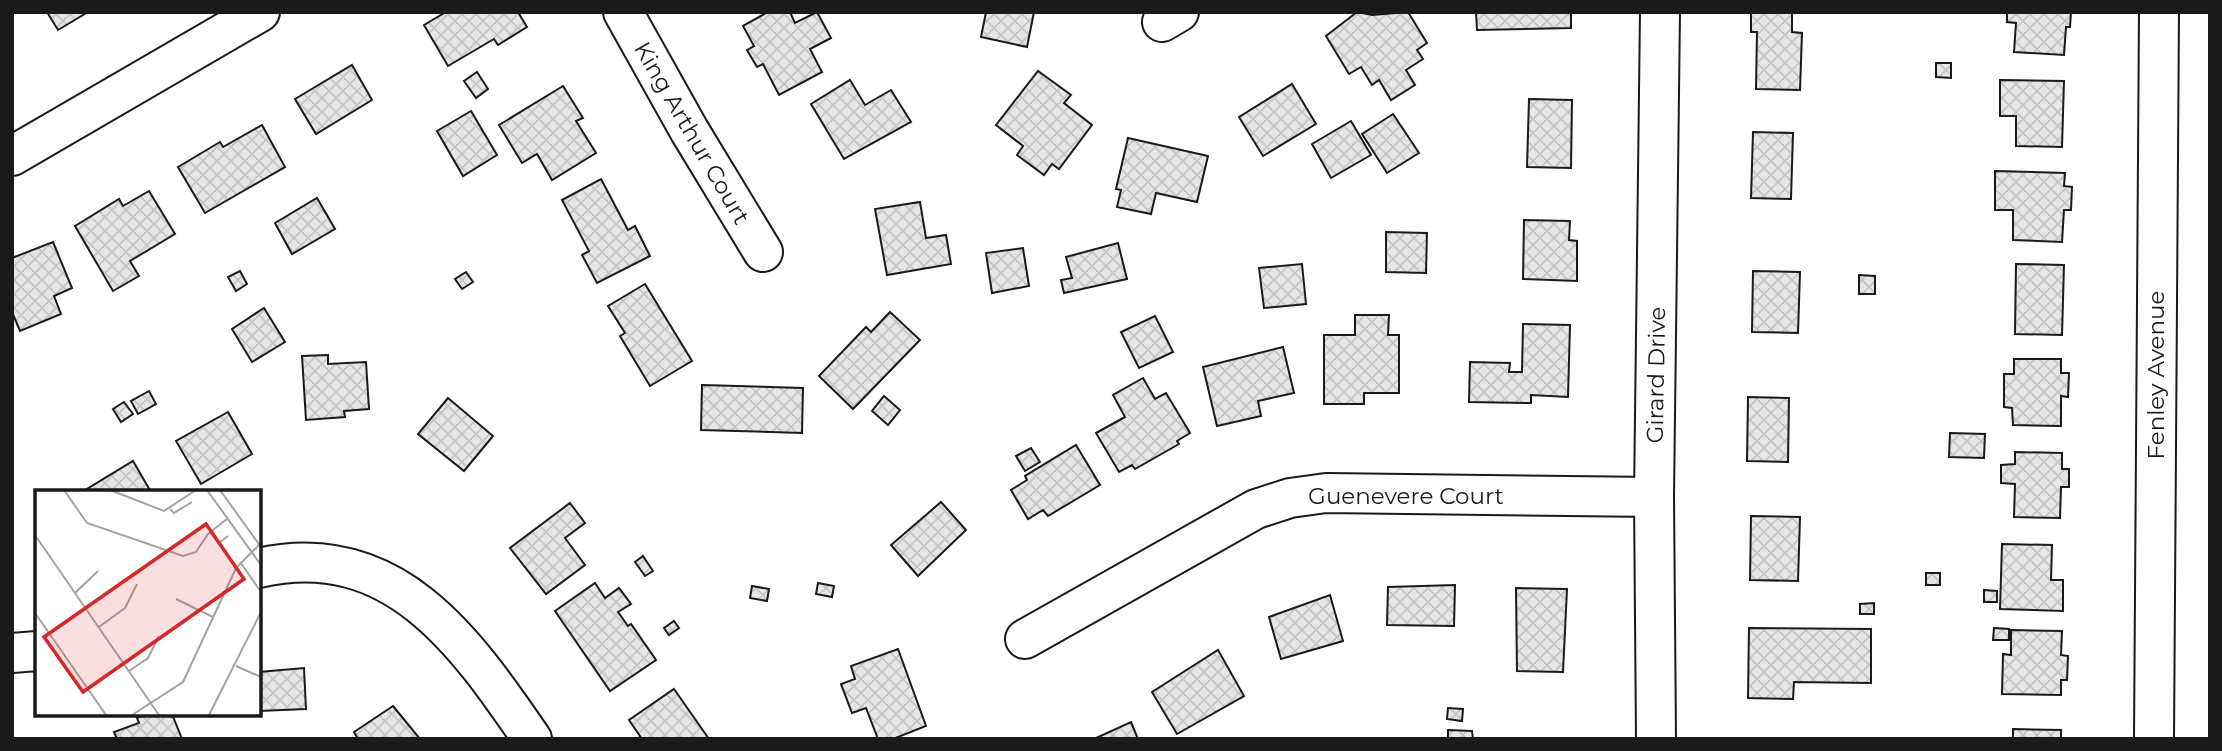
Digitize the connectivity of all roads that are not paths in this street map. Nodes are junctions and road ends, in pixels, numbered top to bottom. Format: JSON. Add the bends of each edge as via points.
{"nodes":[{"id":1,"x":260,"y":12,"type":"edge"},
{"id":2,"x":624,"y":12,"type":"edge"},
{"id":3,"x":1660,"y":12,"type":"edge"},
{"id":4,"x":2159,"y":12,"type":"edge"},
{"id":5,"x":12,"y":156,"type":"edge"},
{"id":6,"x":763,"y":252,"type":"dead end"},
{"id":7,"x":1654,"y":497,"type":"junction"},
{"id":8,"x":261,"y":568,"type":"edge"},
{"id":9,"x":1025,"y":639,"type":"dead end"},
{"id":10,"x":35,"y":651,"type":"edge"},
{"id":11,"x":12,"y":653,"type":"edge"},
{"id":12,"x":533,"y":739,"type":"edge"},
{"id":13,"x":1656,"y":739,"type":"edge"},
{"id":14,"x":2154,"y":739,"type":"edge"}],
"edges":[{"from":1,"to":5,"type":"street"},
{"from":2,"to":6,"type":"street","name":"King Arthur Court"},
{"from":3,"to":7,"type":"street","name":"Girard Drive"},
{"from":4,"to":14,"type":"street","name":"Fenley Avenue"},
{"from":7,"to":9,"type":"street","name":"Guenevere Court","via":[[1386,492],[1290,498],[1256,509]]},
{"from":7,"to":13,"type":"street","name":"Girard Drive"},
{"from":8,"to":12,"type":"street","via":[[327,565],[393,585],[423,604],[475,656]]},
{"from":10,"to":11,"type":"street"}]}
